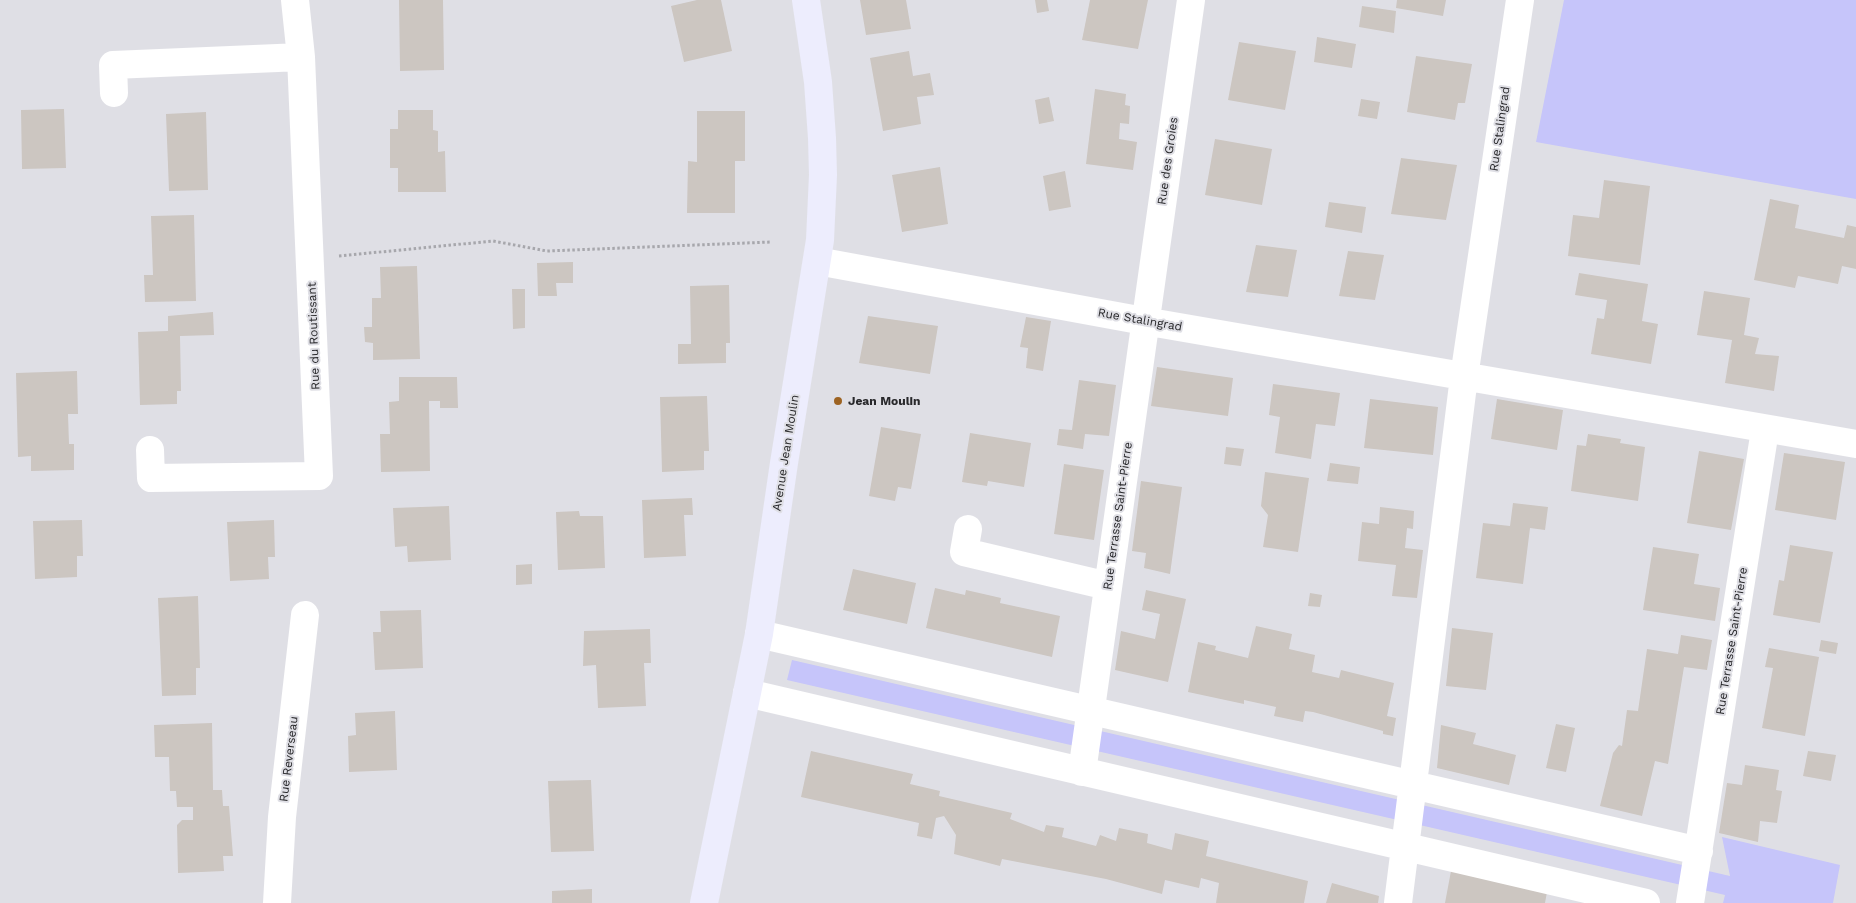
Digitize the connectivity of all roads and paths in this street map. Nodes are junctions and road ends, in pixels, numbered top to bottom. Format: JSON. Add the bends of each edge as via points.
{"nodes":[{"id":1,"x":295,"y":0,"type":"edge"},
{"id":2,"x":806,"y":0,"type":"edge"},
{"id":3,"x":1191,"y":0,"type":"edge"},
{"id":4,"x":1520,"y":0,"type":"edge"},
{"id":5,"x":301,"y":57,"type":"junction"},
{"id":6,"x":114,"y":93,"type":"dead end"},
{"id":7,"x":771,"y":242,"type":"dead end"},
{"id":8,"x":311,"y":259,"type":"junction"},
{"id":9,"x":817,"y":261,"type":"junction"},
{"id":10,"x":1144,"y":321,"type":"junction"},
{"id":11,"x":1464,"y":377,"type":"junction"},
{"id":12,"x":1765,"y":430,"type":"junction"},
{"id":13,"x":1856,"y":444,"type":"edge"},
{"id":14,"x":150,"y":450,"type":"dead end"},
{"id":15,"x":968,"y":529,"type":"dead end"},
{"id":16,"x":1108,"y":586,"type":"junction"},
{"id":17,"x":305,"y":615,"type":"dead end"},
{"id":18,"x":759,"y":634,"type":"junction"},
{"id":19,"x":748,"y":693,"type":"junction"},
{"id":20,"x":1090,"y":711,"type":"junction"},
{"id":21,"x":1082,"y":772,"type":"junction"},
{"id":22,"x":1412,"y":786,"type":"junction"},
{"id":23,"x":1404,"y":846,"type":"junction"},
{"id":24,"x":1699,"y":851,"type":"junction"},
{"id":25,"x":277,"y":903,"type":"edge"},
{"id":26,"x":704,"y":903,"type":"edge"},
{"id":27,"x":1398,"y":903,"type":"edge"},
{"id":28,"x":1646,"y":903,"type":"edge"},
{"id":29,"x":1690,"y":903,"type":"edge"}],
"edges":[{"from":1,"to":5,"type":"street","name":"Rue du Routissant"},
{"from":2,"to":9,"type":"main road","name":"Avenue Jean Moulin","via":[[818,82],[824,174]]},
{"from":3,"to":10,"type":"street","name":"Rue des Groies"},
{"from":4,"to":11,"type":"street","name":"Rue Stalingrad"},
{"from":5,"to":6,"type":"street","via":[[113,65]]},
{"from":5,"to":8,"type":"street","name":"Rue du Routissant"},
{"from":7,"to":8,"type":"path","via":[[547,251],[493,241]]},
{"from":8,"to":14,"type":"street","name":"Rue du Routissant","via":[[319,476],[151,478]]},
{"from":9,"to":10,"type":"street","name":"Rue Stalingrad"},
{"from":9,"to":18,"type":"main road","name":"Avenue Jean Moulin"},
{"from":10,"to":11,"type":"street","name":"Rue Stalingrad"},
{"from":10,"to":16,"type":"street","name":"Rue Terrasse Saint-Pierre"},
{"from":11,"to":12,"type":"street","name":"Rue Stalingrad"},
{"from":11,"to":22,"type":"street"},
{"from":12,"to":13,"type":"street","name":"Rue Stalingrad"},
{"from":12,"to":24,"type":"street","name":"Rue Terrasse Saint-Pierre"},
{"from":15,"to":16,"type":"street","via":[[964,552]]},
{"from":16,"to":20,"type":"street","name":"Rue Terrasse Saint-Pierre"},
{"from":17,"to":25,"type":"street","name":"Rue Reverseau","via":[[282,818]]},
{"from":18,"to":19,"type":"main road","name":"Avenue Jean Moulin"},
{"from":18,"to":20,"type":"street"},
{"from":19,"to":21,"type":"street"},
{"from":19,"to":26,"type":"main road","name":"Avenue Jean Moulin"},
{"from":20,"to":21,"type":"street","name":"Rue Terrasse Saint-Pierre"},
{"from":20,"to":22,"type":"street"},
{"from":21,"to":23,"type":"street"},
{"from":22,"to":23,"type":"street"},
{"from":22,"to":24,"type":"street"},
{"from":23,"to":27,"type":"street"},
{"from":23,"to":28,"type":"street"},
{"from":24,"to":29,"type":"street","name":"Rue Terrasse Saint-Pierre"}]}
